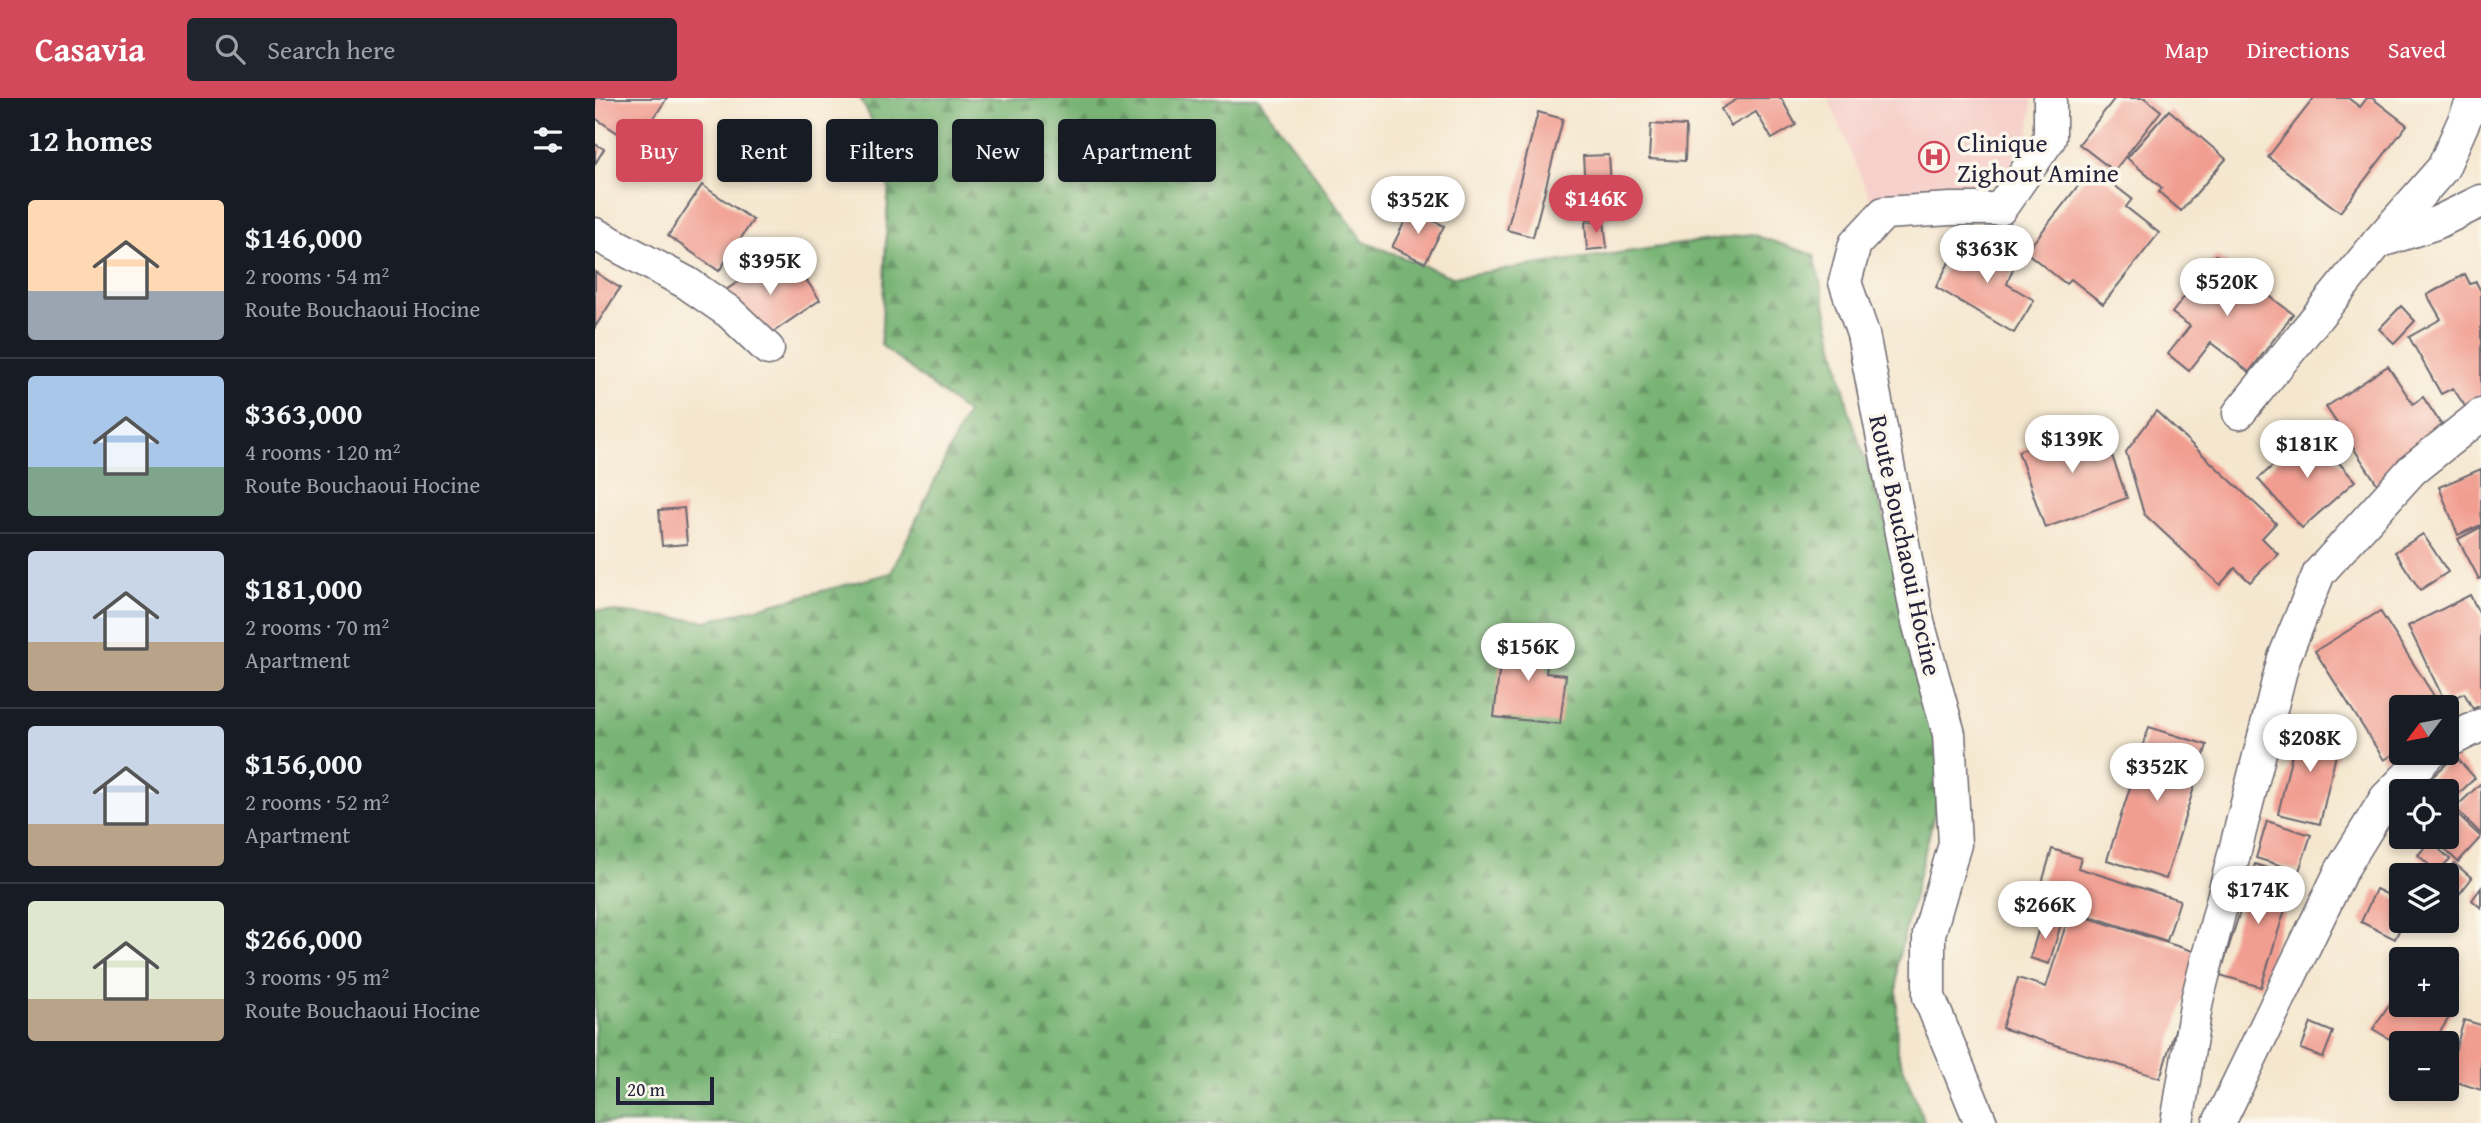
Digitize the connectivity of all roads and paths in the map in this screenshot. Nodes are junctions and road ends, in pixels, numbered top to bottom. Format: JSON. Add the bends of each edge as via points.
{"nodes":[{"id":1,"x":2050,"y":98,"type":"edge"},
{"id":2,"x":2474,"y":98,"type":"edge"},
{"id":3,"x":2481,"y":201,"type":"edge"},
{"id":4,"x":595,"y":234,"type":"edge"},
{"id":5,"x":2378,"y":242,"type":"junction"},
{"id":6,"x":768,"y":349,"type":"dead end"},
{"id":7,"x":2239,"y":414,"type":"dead end"},
{"id":8,"x":2481,"y":415,"type":"edge"},
{"id":9,"x":2481,"y":725,"type":"edge"},
{"id":10,"x":2459,"y":736,"type":"edge"},
{"id":11,"x":2418,"y":765,"type":"edge"},
{"id":12,"x":1980,"y":1123,"type":"edge"},
{"id":13,"x":2177,"y":1123,"type":"edge"},
{"id":14,"x":2219,"y":1123,"type":"edge"}],
"edges":[{"from":1,"to":12,"type":"street","name":"Route Bouchaoui Hocine","via":[[2050,138],[2000,209],[1884,213],[1855,244],[1845,282],[1863,334],[1918,622],[1949,734],[1955,844],[1929,934],[1929,997]]},
{"from":2,"to":5,"type":"street","via":[[2444,168]]},
{"from":3,"to":5,"type":"street","via":[[2436,223]]},
{"from":4,"to":6,"type":"street","via":[[687,282],[729,312]]},
{"from":5,"to":7,"type":"street"},
{"from":8,"to":13,"type":"street","via":[[2413,470],[2319,573],[2284,658],[2197,1000]]},
{"from":9,"to":10,"type":"street"},
{"from":11,"to":14,"type":"street","via":[[2386,797],[2341,871]]}]}
